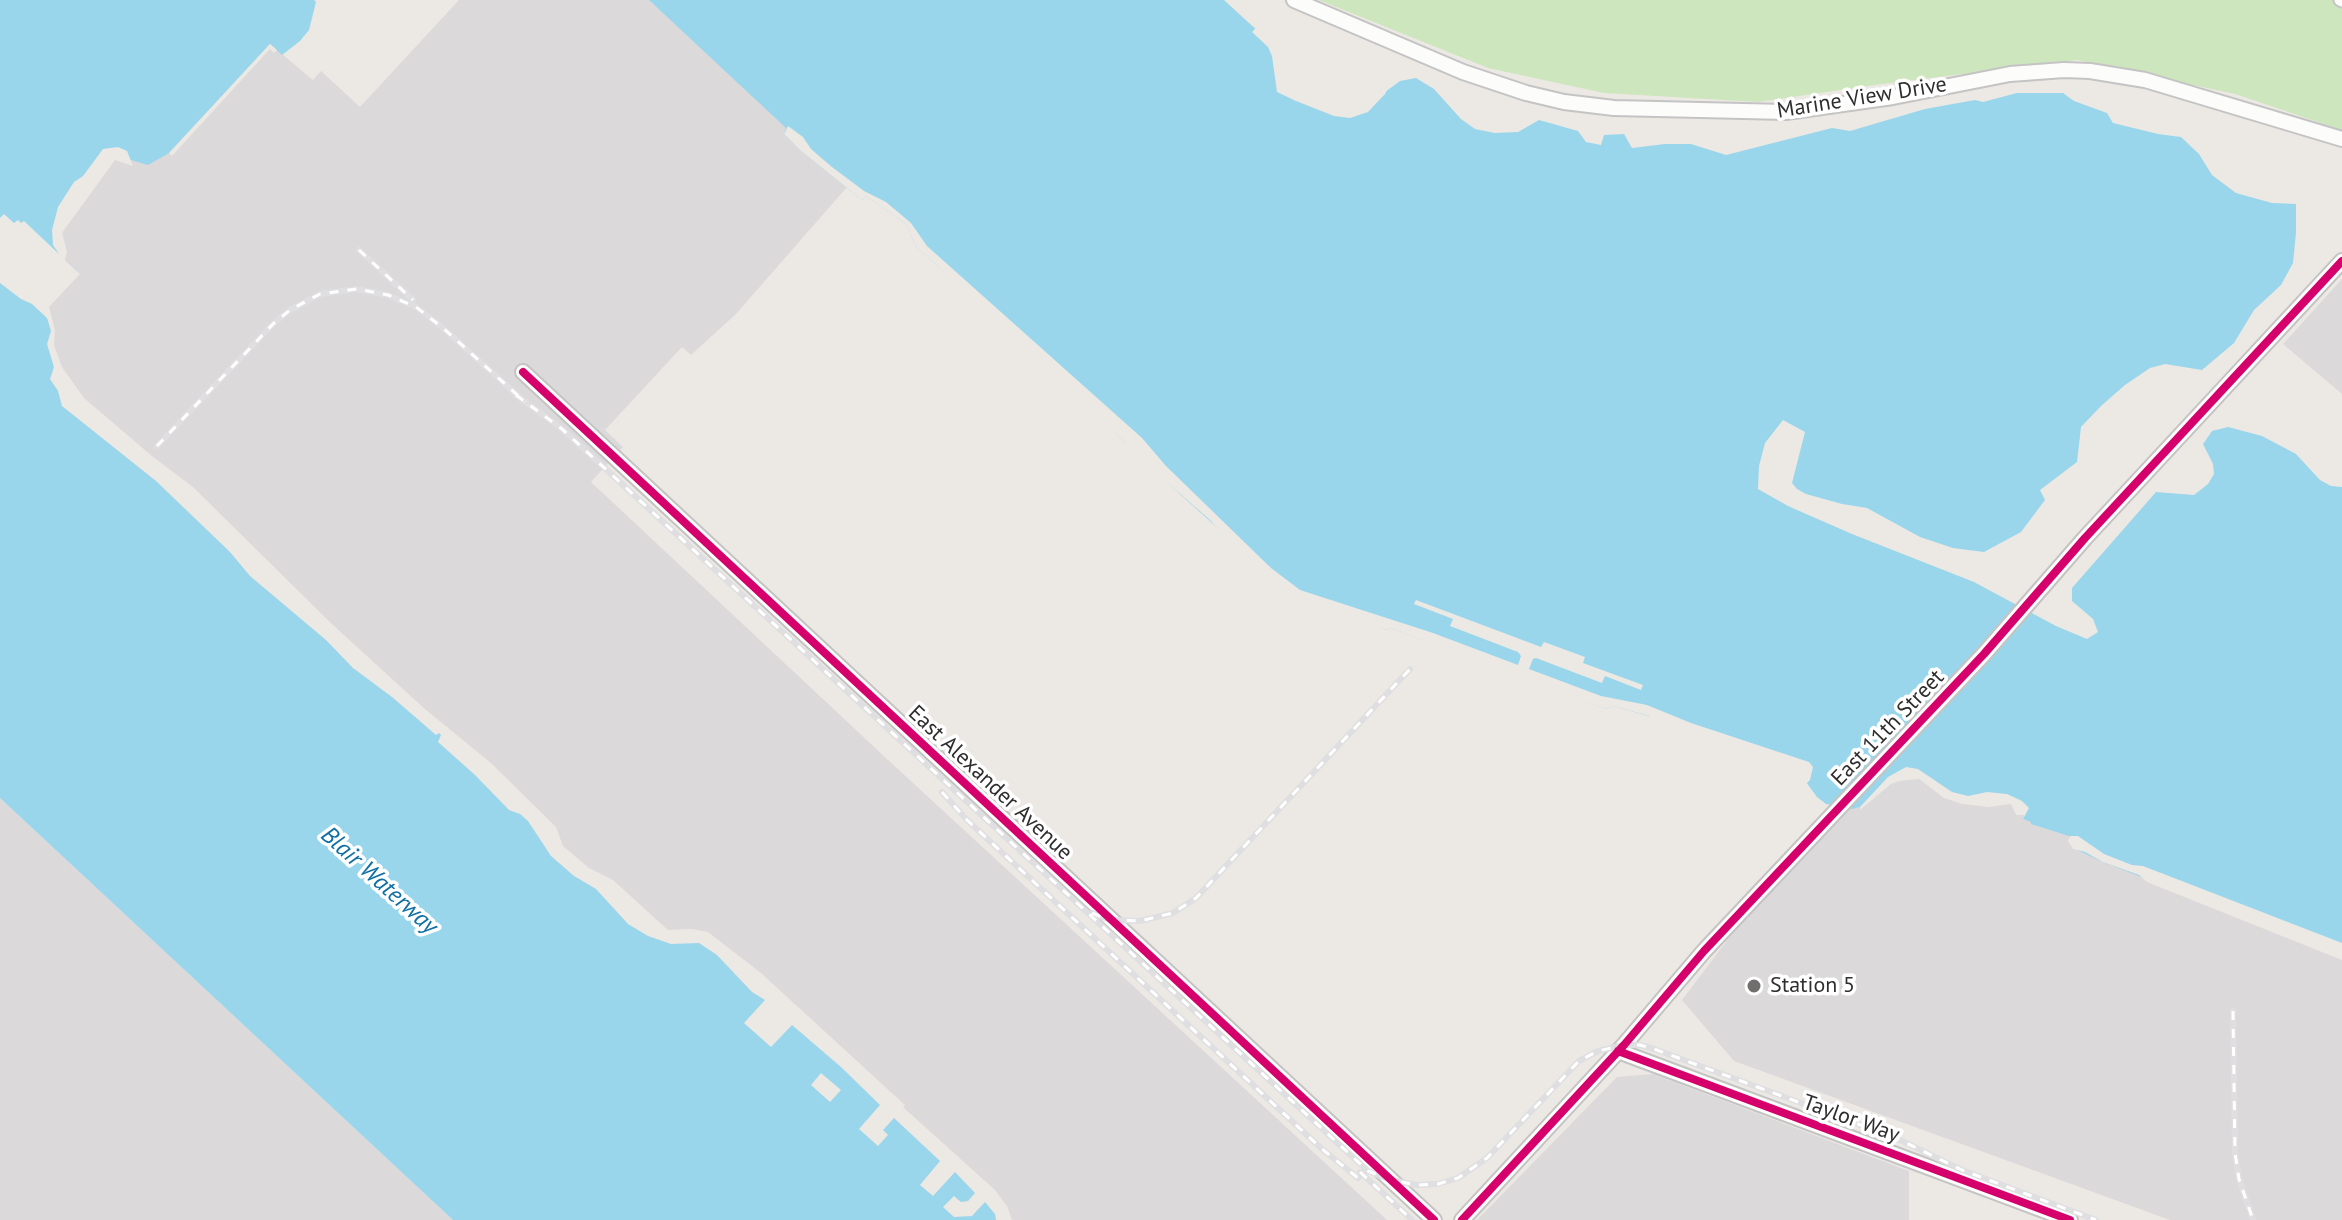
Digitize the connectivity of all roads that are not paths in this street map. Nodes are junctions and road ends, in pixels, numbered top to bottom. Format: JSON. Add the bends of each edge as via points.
{"nodes":[{"id":1,"x":1294,"y":0,"type":"edge"},
{"id":2,"x":2342,"y":139,"type":"edge"},
{"id":3,"x":2342,"y":261,"type":"edge"},
{"id":4,"x":523,"y":372,"type":"dead end"},
{"id":5,"x":1618,"y":1051,"type":"junction"},
{"id":6,"x":1434,"y":1220,"type":"edge"},
{"id":7,"x":1462,"y":1220,"type":"edge"},
{"id":8,"x":2070,"y":1220,"type":"edge"}],
"edges":[{"from":1,"to":2,"type":"street","name":"Marine View Drive","via":[[1463,72],[1564,102],[1786,112],[2010,74],[2090,71],[2145,80]]},
{"from":3,"to":5,"type":"street","name":"East 11th Street","via":[[1704,951]]},
{"from":4,"to":6,"type":"street","name":"East Alexander Avenue"},
{"from":5,"to":7,"type":"street","name":"East 11th Street"},
{"from":5,"to":8,"type":"street","name":"Taylor Way"}]}
